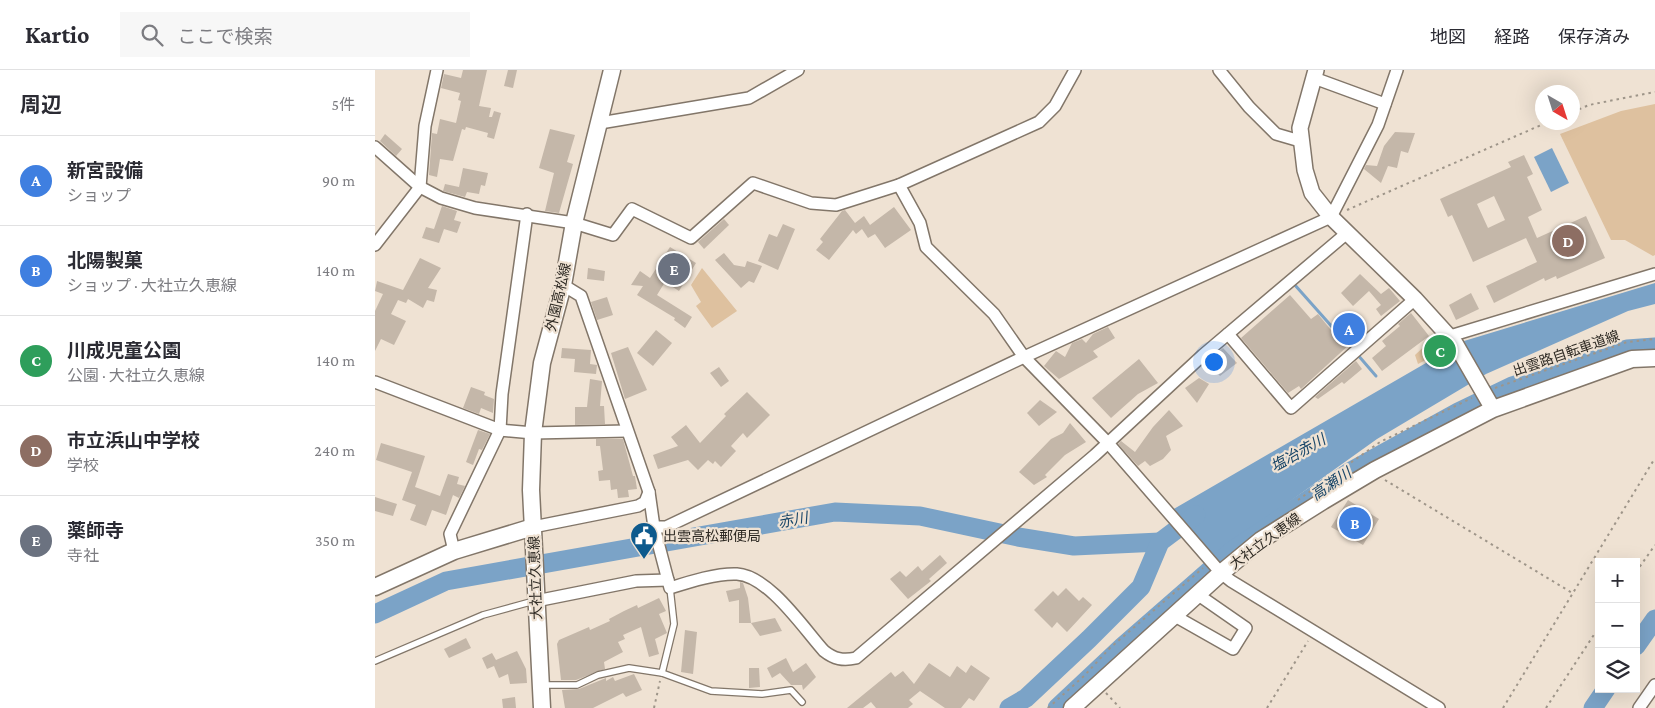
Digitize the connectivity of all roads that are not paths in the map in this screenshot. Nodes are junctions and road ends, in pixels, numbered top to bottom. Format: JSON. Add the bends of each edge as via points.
{"nodes":[{"id":1,"x":437,"y":70,"type":"edge"},
{"id":2,"x":612,"y":70,"type":"edge"},
{"id":3,"x":798,"y":70,"type":"edge"},
{"id":4,"x":1075,"y":70,"type":"edge"},
{"id":5,"x":1219,"y":70,"type":"edge"},
{"id":6,"x":1397,"y":70,"type":"edge"},
{"id":7,"x":1315,"y":74,"type":"edge"},
{"id":8,"x":1385,"y":104,"type":"junction"},
{"id":9,"x":600,"y":123,"type":"junction"},
{"id":10,"x":1300,"y":141,"type":"junction"},
{"id":11,"x":375,"y":147,"type":"edge"},
{"id":12,"x":899,"y":185,"type":"junction"},
{"id":13,"x":420,"y":187,"type":"junction"},
{"id":14,"x":527,"y":214,"type":"junction"},
{"id":15,"x":1331,"y":217,"type":"junction"},
{"id":16,"x":574,"y":223,"type":"junction"},
{"id":17,"x":1347,"y":233,"type":"junction"},
{"id":18,"x":375,"y":246,"type":"edge"},
{"id":19,"x":1655,"y":274,"type":"edge"},
{"id":20,"x":563,"y":285,"type":"junction"},
{"id":21,"x":1415,"y":299,"type":"junction"},
{"id":22,"x":1228,"y":334,"type":"junction"},
{"id":23,"x":1452,"y":340,"type":"junction"},
{"id":24,"x":1024,"y":357,"type":"junction"},
{"id":25,"x":1655,"y":358,"type":"edge"},
{"id":26,"x":375,"y":382,"type":"edge"},
{"id":27,"x":1493,"y":409,"type":"junction"},
{"id":28,"x":501,"y":430,"type":"junction"},
{"id":29,"x":627,"y":431,"type":"junction"},
{"id":30,"x":533,"y":433,"type":"junction"},
{"id":31,"x":1108,"y":444,"type":"junction"},
{"id":32,"x":649,"y":492,"type":"junction"},
{"id":33,"x":654,"y":527,"type":"junction"},
{"id":34,"x":533,"y":535,"type":"junction"},
{"id":35,"x":454,"y":551,"type":"junction"},
{"id":36,"x":1221,"y":573,"type":"junction"},
{"id":37,"x":669,"y":584,"type":"junction"},
{"id":38,"x":375,"y":587,"type":"edge"},
{"id":39,"x":1197,"y":594,"type":"junction"},
{"id":40,"x":536,"y":596,"type":"junction"},
{"id":41,"x":1173,"y":615,"type":"junction"},
{"id":42,"x":375,"y":661,"type":"edge"},
{"id":43,"x":662,"y":674,"type":"junction"},
{"id":44,"x":541,"y":685,"type":"junction"},
{"id":45,"x":1655,"y":685,"type":"edge"},
{"id":46,"x":802,"y":702,"type":"dead end"},
{"id":47,"x":542,"y":708,"type":"edge"},
{"id":48,"x":1072,"y":708,"type":"edge"},
{"id":49,"x":1439,"y":708,"type":"edge"},
{"id":50,"x":1639,"y":708,"type":"edge"}],
"edges":[{"from":1,"to":13,"type":"street","via":[[425,126]]},
{"from":2,"to":9,"type":"main road","name":"外園高松線"},
{"from":3,"to":9,"type":"street","via":[[749,98]]},
{"from":4,"to":12,"type":"street","via":[[1055,106],[1039,122]]},
{"from":5,"to":10,"type":"street","via":[[1276,134]]},
{"from":6,"to":8,"type":"street"},
{"from":7,"to":8,"type":"street"},
{"from":7,"to":10,"type":"street","via":[[1300,128]]},
{"from":8,"to":15,"type":"street","via":[[1378,125]]},
{"from":9,"to":16,"type":"main road","name":"外園高松線"},
{"from":10,"to":15,"type":"street","via":[[1312,193]]},
{"from":11,"to":13,"type":"street"},
{"from":12,"to":16,"type":"street","via":[[837,205],[811,203],[753,183],[691,238],[632,209],[613,234]]},
{"from":12,"to":24,"type":"street","via":[[920,223],[926,247],[994,314]]},
{"from":13,"to":14,"type":"street","via":[[441,198],[475,208]]},
{"from":13,"to":18,"type":"street"},
{"from":14,"to":16,"type":"street"},
{"from":14,"to":28,"type":"street","via":[[502,394]]},
{"from":15,"to":17,"type":"street"},
{"from":15,"to":24,"type":"street"},
{"from":16,"to":20,"type":"main road","name":"外園高松線"},
{"from":17,"to":21,"type":"street"},
{"from":17,"to":22,"type":"street"},
{"from":19,"to":23,"type":"street"},
{"from":20,"to":29,"type":"street","via":[[581,296]]},
{"from":20,"to":30,"type":"main road","name":"外園高松線","via":[[542,363]]},
{"from":21,"to":22,"type":"street","via":[[1291,408]]},
{"from":21,"to":23,"type":"street"},
{"from":22,"to":31,"type":"street"},
{"from":23,"to":27,"type":"street"},
{"from":24,"to":31,"type":"street"},
{"from":24,"to":33,"type":"street","via":[[666,526]]},
{"from":25,"to":27,"type":"main road","name":"大社立久恵線","via":[[1632,360]]},
{"from":26,"to":28,"type":"street"},
{"from":27,"to":36,"type":"main road","name":"大社立久恵線","via":[[1375,470],[1261,540]]},
{"from":28,"to":30,"type":"street"},
{"from":28,"to":35,"type":"street","via":[[451,534]]},
{"from":29,"to":30,"type":"street"},
{"from":29,"to":32,"type":"street"},
{"from":30,"to":34,"type":"main road","name":"外園高松線"},
{"from":31,"to":36,"type":"street"},
{"from":31,"to":37,"type":"street","via":[[856,658],[832,658],[769,589],[753,578],[737,574]]},
{"from":32,"to":33,"type":"street"},
{"from":32,"to":34,"type":"street","via":[[645,502],[637,506]]},
{"from":33,"to":37,"type":"street"},
{"from":34,"to":35,"type":"main road","name":"大社立久恵線"},
{"from":34,"to":40,"type":"main road","name":"大社立久恵線"},
{"from":35,"to":38,"type":"main road","name":"大社立久恵線"},
{"from":36,"to":39,"type":"main road","name":"大社立久恵線"},
{"from":36,"to":49,"type":"street"},
{"from":37,"to":40,"type":"street","via":[[636,581]]},
{"from":37,"to":43,"type":"lane","via":[[674,624]]},
{"from":39,"to":41,"type":"main road","name":"大社立久恵線"},
{"from":39,"to":41,"type":"street","via":[[1246,628],[1233,649]]},
{"from":40,"to":42,"type":"lane","via":[[483,614]]},
{"from":40,"to":44,"type":"main road","name":"大社立久恵線"},
{"from":41,"to":48,"type":"main road","name":"大社立久恵線"},
{"from":43,"to":44,"type":"lane","via":[[629,668],[598,675],[577,685]]},
{"from":43,"to":46,"type":"lane","via":[[711,691],[763,694],[791,690]]},
{"from":44,"to":47,"type":"main road","name":"大社立久恵線"},
{"from":45,"to":50,"type":"street"}]}
